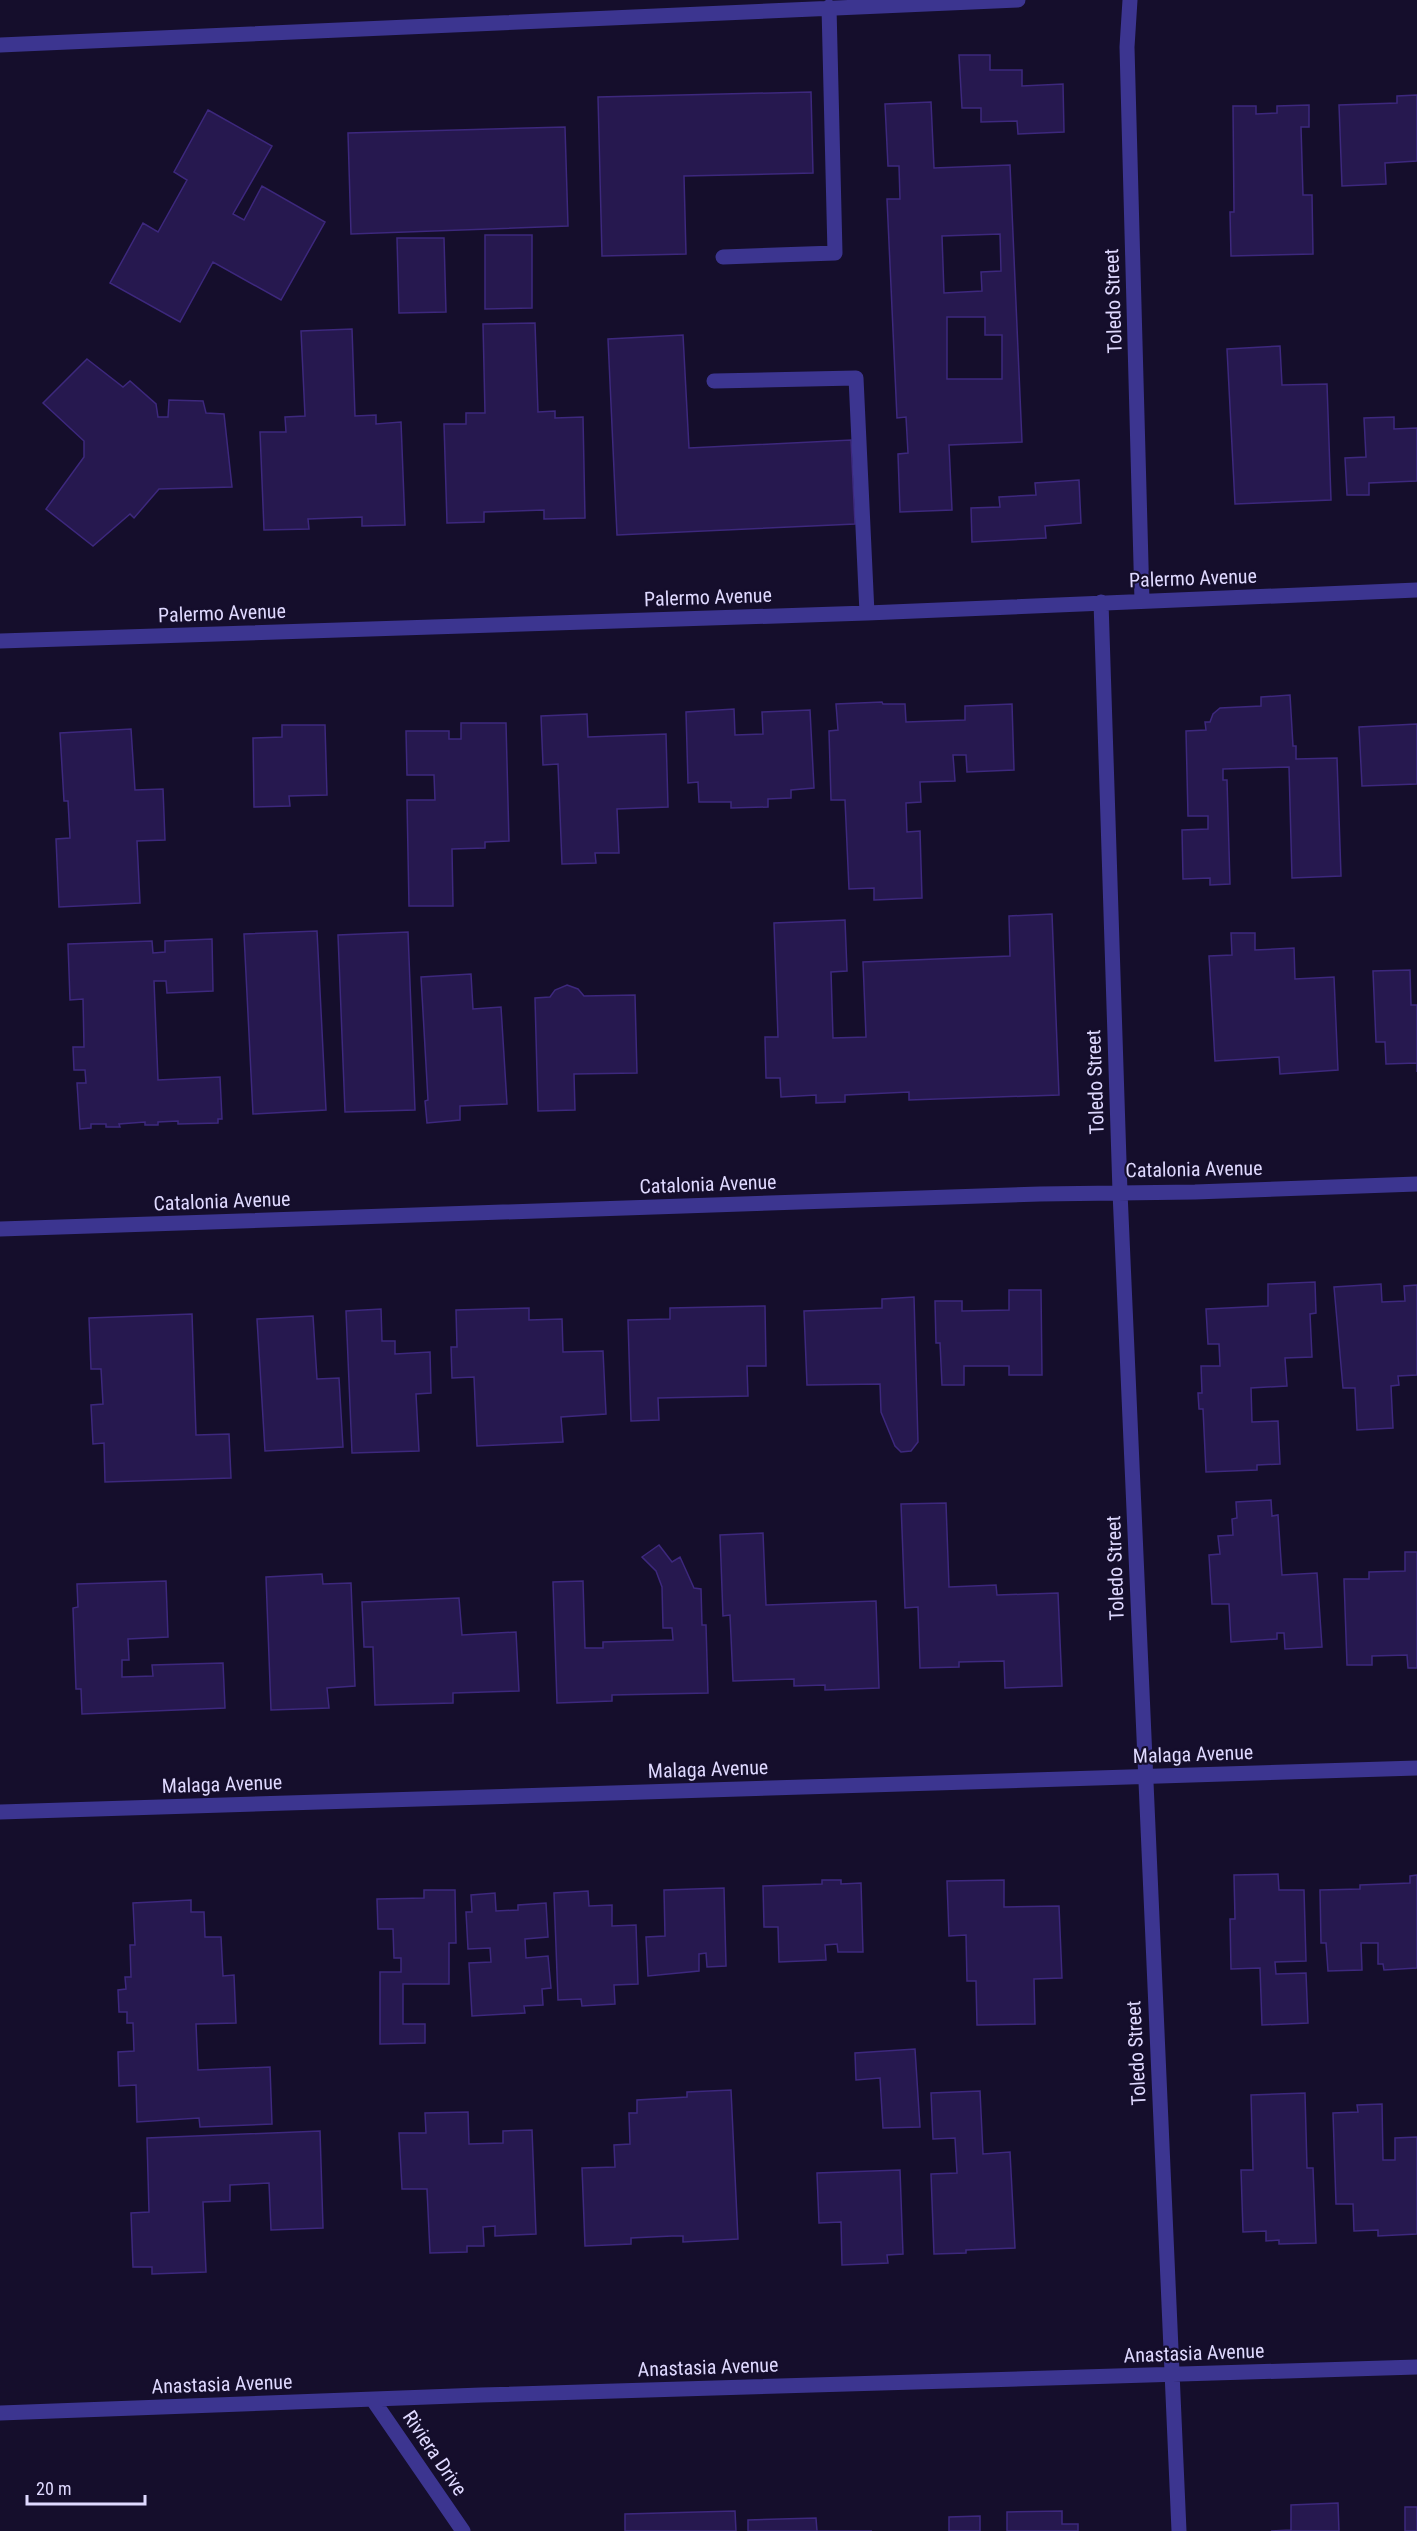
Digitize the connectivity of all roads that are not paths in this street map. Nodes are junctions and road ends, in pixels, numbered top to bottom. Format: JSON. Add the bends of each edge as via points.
{"nodes":[{"id":1,"x":1018,"y":0,"type":"edge"},
{"id":2,"x":1130,"y":0,"type":"edge"},
{"id":3,"x":829,"y":7,"type":"junction"},
{"id":4,"x":0,"y":45,"type":"edge"},
{"id":5,"x":723,"y":257,"type":"dead end"},
{"id":6,"x":714,"y":381,"type":"dead end"},
{"id":7,"x":1417,"y":590,"type":"edge"},
{"id":8,"x":1142,"y":601,"type":"junction"},
{"id":9,"x":1101,"y":602,"type":"junction"},
{"id":10,"x":867,"y":613,"type":"junction"},
{"id":11,"x":0,"y":641,"type":"edge"},
{"id":12,"x":1417,"y":1184,"type":"edge"},
{"id":13,"x":1120,"y":1192,"type":"junction"},
{"id":14,"x":0,"y":1229,"type":"edge"},
{"id":15,"x":1417,"y":1768,"type":"edge"},
{"id":16,"x":1145,"y":1777,"type":"junction"},
{"id":17,"x":0,"y":1812,"type":"edge"},
{"id":18,"x":1417,"y":2367,"type":"edge"},
{"id":19,"x":1173,"y":2375,"type":"junction"},
{"id":20,"x":373,"y":2400,"type":"junction"},
{"id":21,"x":0,"y":2413,"type":"edge"},
{"id":22,"x":463,"y":2531,"type":"edge"},
{"id":23,"x":1179,"y":2531,"type":"edge"}],
"edges":[{"from":1,"to":3,"type":"street"},
{"from":2,"to":8,"type":"street","name":"Toledo Street","via":[[1127,47]]},
{"from":3,"to":4,"type":"street"},
{"from":3,"to":5,"type":"street","via":[[835,253]]},
{"from":6,"to":10,"type":"street","via":[[856,378]]},
{"from":7,"to":8,"type":"street","name":"Palermo Avenue"},
{"from":8,"to":9,"type":"street","name":"Palermo Avenue"},
{"from":9,"to":10,"type":"street","name":"Palermo Avenue"},
{"from":9,"to":13,"type":"street","name":"Toledo Street"},
{"from":10,"to":11,"type":"street","name":"Palermo Avenue"},
{"from":12,"to":13,"type":"street","name":"Catalonia Avenue"},
{"from":13,"to":14,"type":"street","name":"Catalonia Avenue"},
{"from":13,"to":16,"type":"street","name":"Toledo Street"},
{"from":15,"to":16,"type":"street","name":"Malaga Avenue"},
{"from":16,"to":17,"type":"street","name":"Malaga Avenue"},
{"from":16,"to":19,"type":"street","name":"Toledo Street"},
{"from":18,"to":19,"type":"street","name":"Anastasia Avenue"},
{"from":19,"to":20,"type":"street","name":"Anastasia Avenue"},
{"from":19,"to":23,"type":"street","name":"Toledo Street"},
{"from":20,"to":21,"type":"street","name":"Anastasia Avenue"},
{"from":20,"to":22,"type":"street","name":"Riviera Drive"}]}
